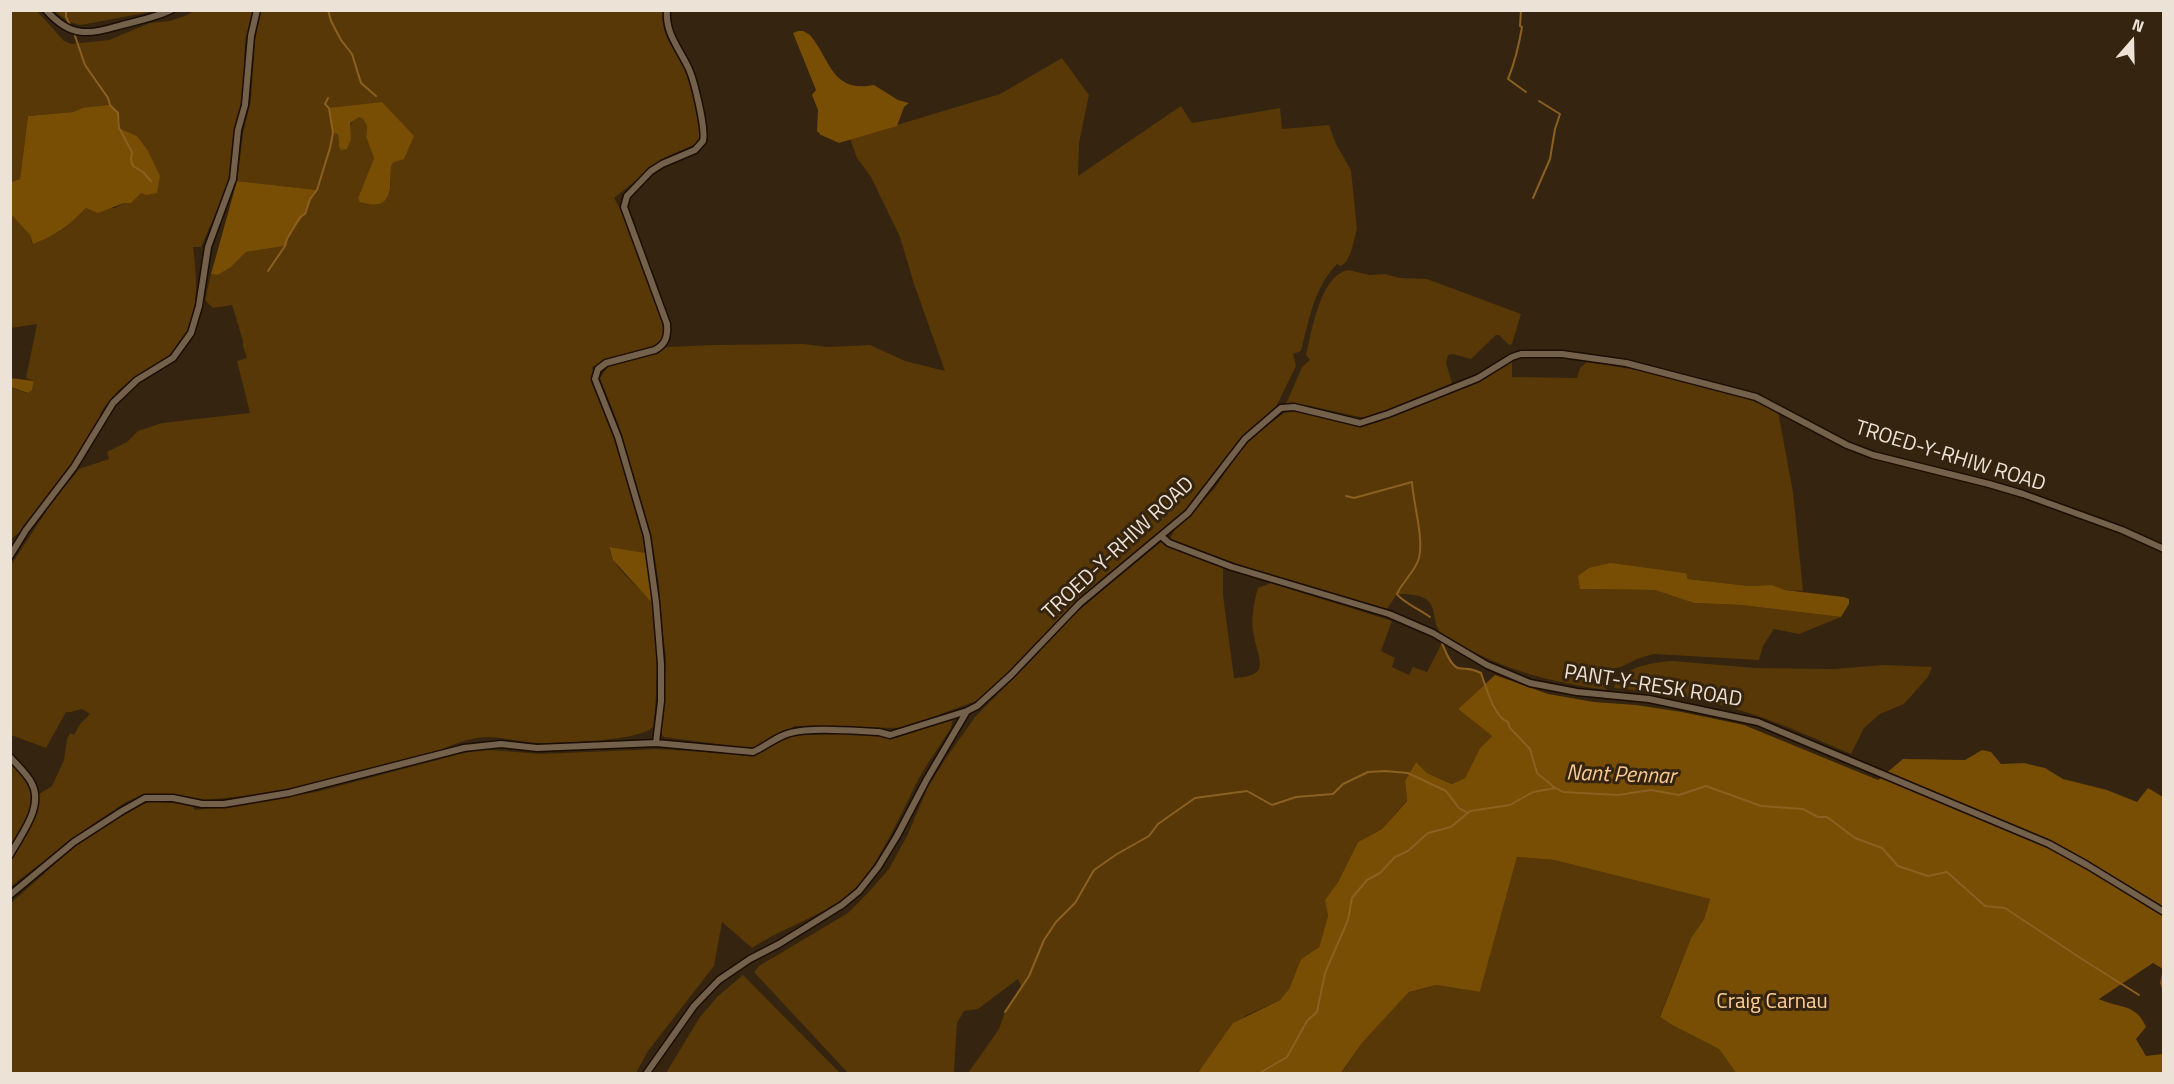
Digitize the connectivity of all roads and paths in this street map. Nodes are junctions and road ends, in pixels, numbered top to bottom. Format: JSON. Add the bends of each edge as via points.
{"nodes":[{"id":1,"x":46,"y":10,"type":"edge"},
{"id":2,"x":171,"y":10,"type":"edge"},
{"id":3,"x":257,"y":10,"type":"edge"},
{"id":4,"x":667,"y":10,"type":"edge"},
{"id":5,"x":1161,"y":536,"type":"junction"},
{"id":6,"x":2163,"y":549,"type":"edge"},
{"id":7,"x":10,"y":556,"type":"edge"},
{"id":8,"x":967,"y":711,"type":"junction"},
{"id":9,"x":656,"y":743,"type":"junction"},
{"id":10,"x":10,"y":757,"type":"edge"},
{"id":11,"x":10,"y":855,"type":"edge"},
{"id":12,"x":10,"y":895,"type":"edge"},
{"id":13,"x":2163,"y":912,"type":"edge"},
{"id":14,"x":646,"y":1074,"type":"edge"}],
"edges":[{"from":1,"to":2,"type":"street","via":[[66,27],[97,33]]},
{"from":3,"to":7,"type":"street","via":[[233,179],[208,247],[191,333],[173,358],[137,380],[113,403],[74,467]]},
{"from":4,"to":9,"type":"street","via":[[670,34],[694,85],[704,128],[703,141],[695,150],[651,171],[627,196],[624,207],[667,324],[667,339],[655,350],[606,363],[598,369],[595,379],[618,437],[647,536],[661,664]]},
{"from":5,"to":6,"type":"street","name":"TROED-Y-RHIW ROAD","via":[[1188,513],[1245,439],[1281,408],[1294,406],[1360,423],[1478,378],[1512,357],[1542,353],[1647,367],[1756,398],[1873,455],[2011,491],[2122,530]]},
{"from":5,"to":8,"type":"street","name":"TROED-Y-RHIW ROAD","via":[[1080,603],[1011,675]]},
{"from":5,"to":13,"type":"street","name":"PANT-Y-RESK ROAD","via":[[1169,543],[1232,567],[1389,614],[1530,683],[1649,699],[1758,722],[2049,844]]},
{"from":8,"to":9,"type":"street","via":[[890,735],[789,733],[753,752]]},
{"from":8,"to":14,"type":"street","name":"TROED-Y-RHIW ROAD","via":[[897,836],[859,891],[719,980],[694,1006]]},
{"from":9,"to":12,"type":"street","via":[[537,748],[501,744],[464,748],[319,786],[224,804],[145,798],[74,842]]},
{"from":10,"to":11,"type":"street","via":[[31,783],[36,800]]}]}
